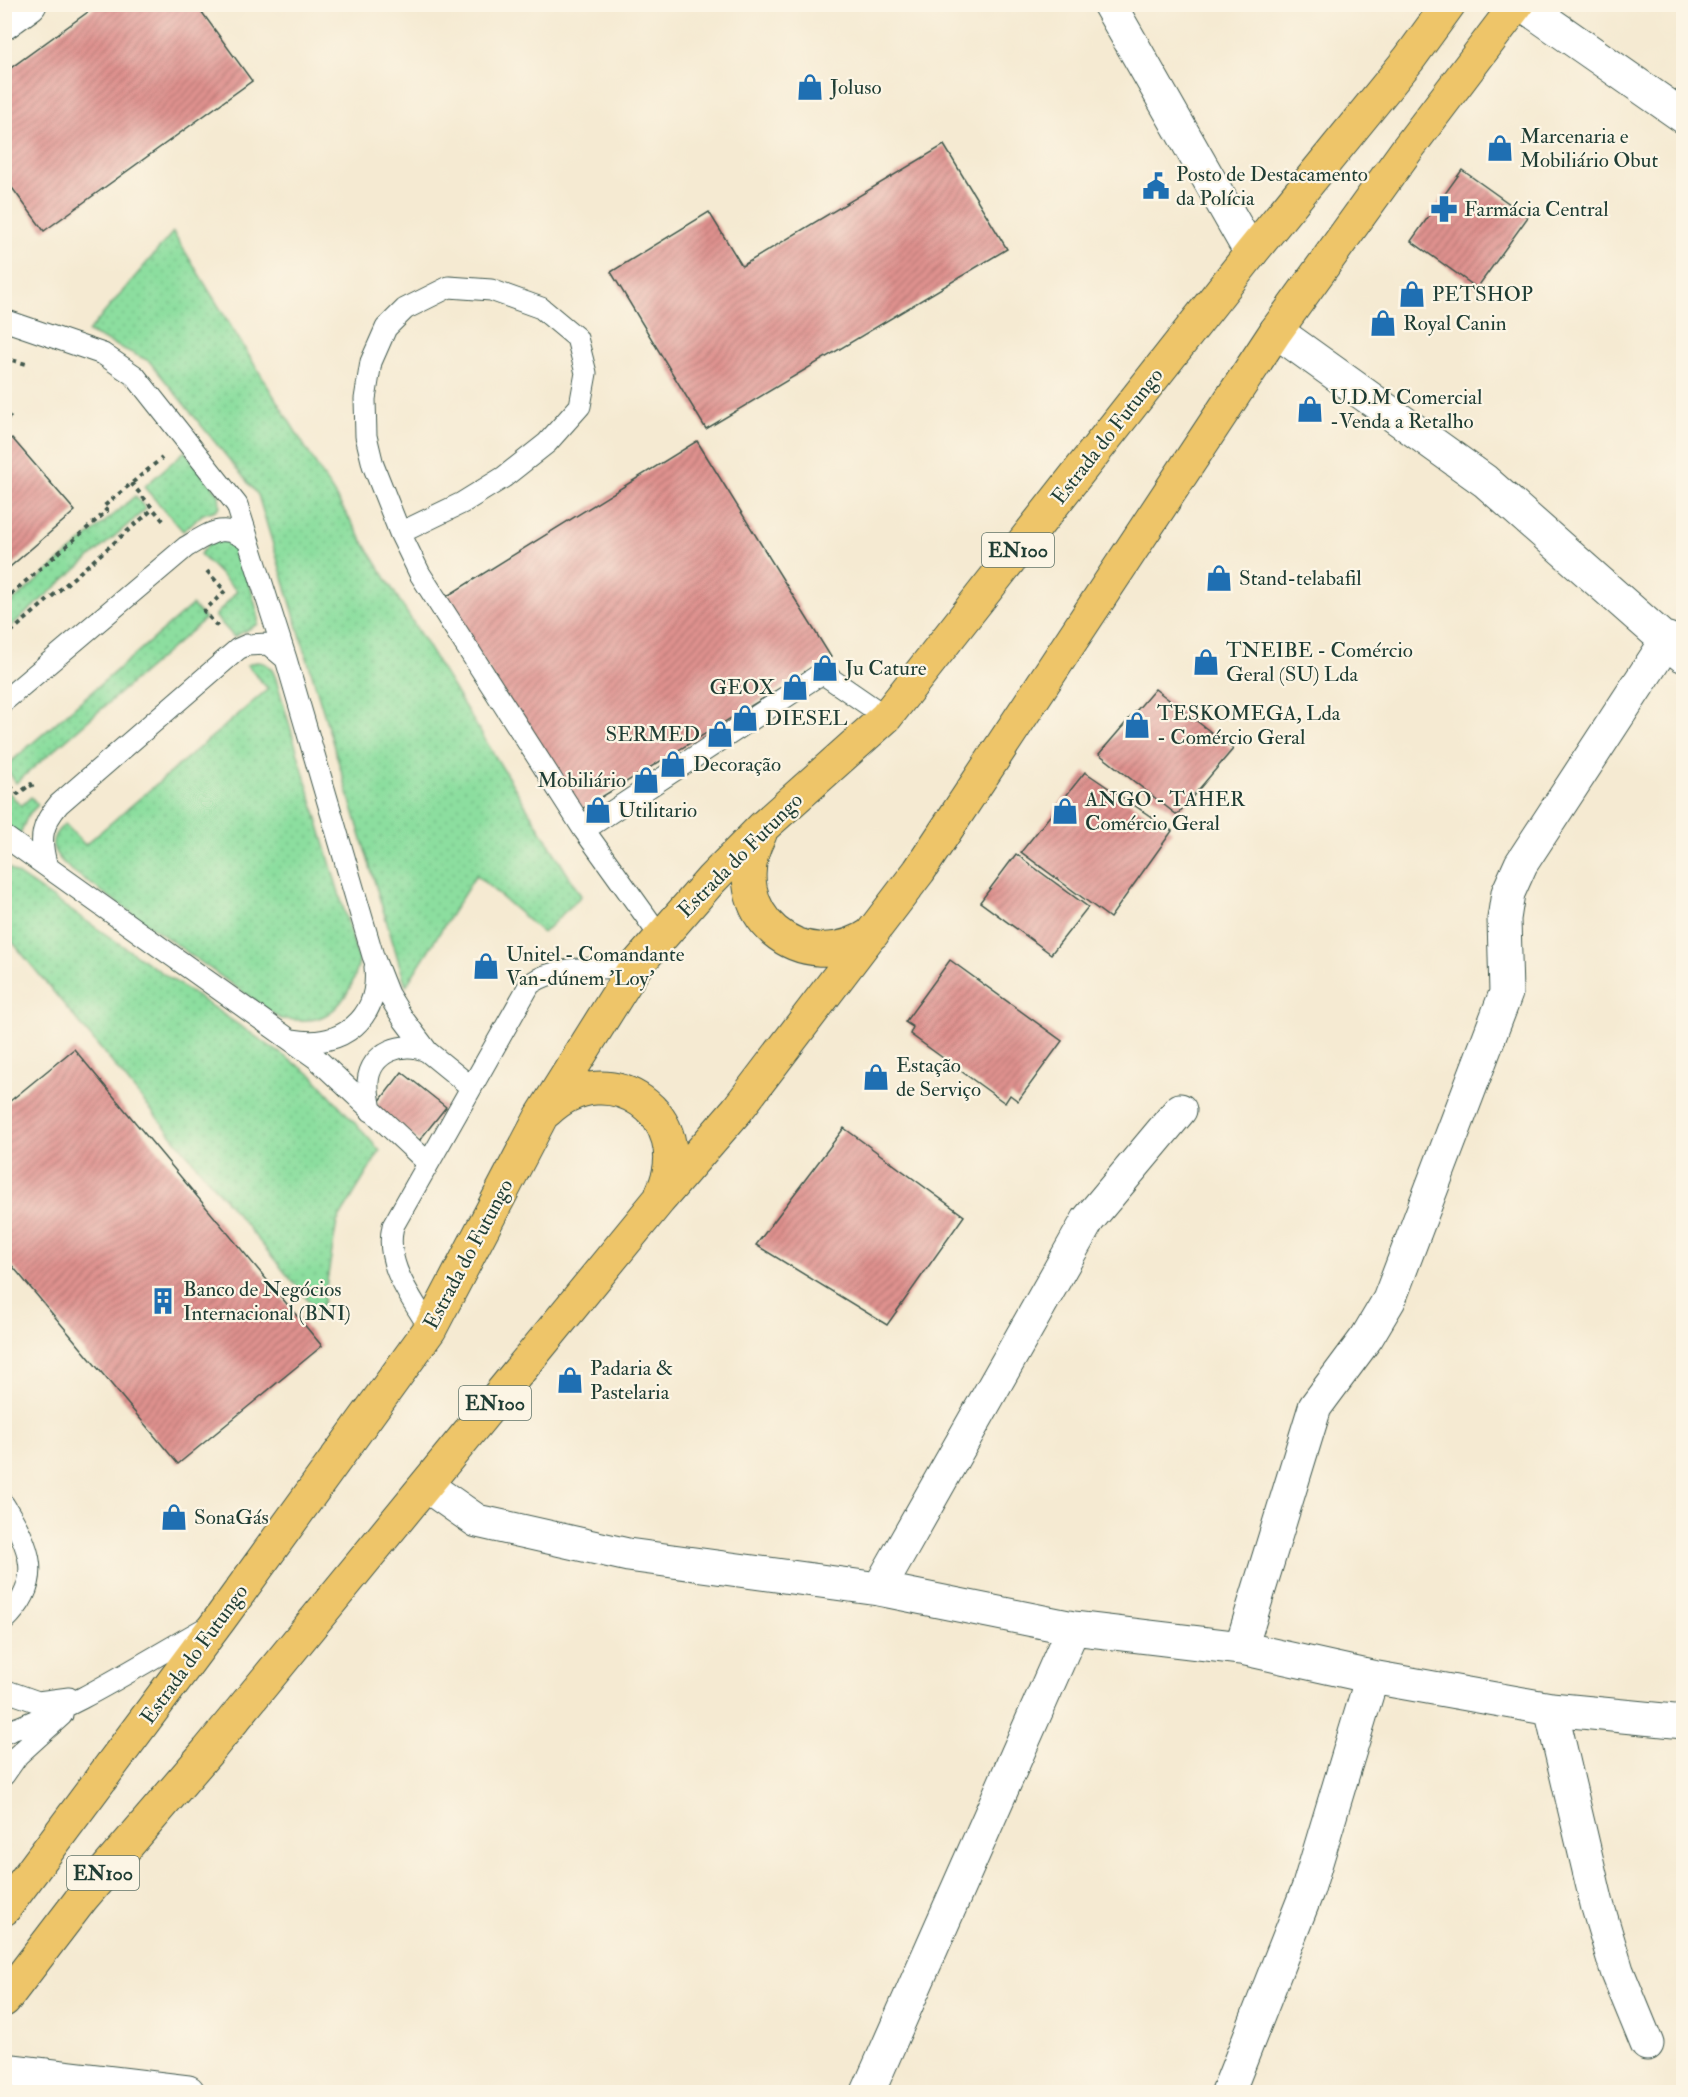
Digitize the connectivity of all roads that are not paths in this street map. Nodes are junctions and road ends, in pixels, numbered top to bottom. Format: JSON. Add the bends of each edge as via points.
{"nodes":[{"id":1,"x":30,"y":4,"type":"edge"},
{"id":2,"x":1109,"y":4,"type":"edge"},
{"id":3,"x":1449,"y":4,"type":"edge"},
{"id":4,"x":1519,"y":4,"type":"edge"},
{"id":5,"x":4,"y":23,"type":"edge"},
{"id":6,"x":1683,"y":117,"type":"edge"},
{"id":7,"x":1251,"y":253,"type":"junction"},
{"id":8,"x":4,"y":320,"type":"edge"},
{"id":9,"x":1276,"y":331,"type":"junction"},
{"id":10,"x":400,"y":533,"type":"junction"},
{"id":11,"x":249,"y":542,"type":"junction"},
{"id":12,"x":1676,"y":648,"type":"edge"},
{"id":13,"x":286,"y":659,"type":"junction"},
{"id":14,"x":4,"y":701,"type":"edge"},
{"id":15,"x":886,"y":717,"type":"junction"},
{"id":16,"x":763,"y":827,"type":"junction"},
{"id":17,"x":584,"y":830,"type":"junction"},
{"id":18,"x":4,"y":836,"type":"edge"},
{"id":19,"x":46,"y":863,"type":"junction"},
{"id":20,"x":877,"y":930,"type":"junction"},
{"id":21,"x":660,"y":936,"type":"junction"},
{"id":22,"x":374,"y":956,"type":"junction"},
{"id":23,"x":635,"y":967,"type":"junction"},
{"id":24,"x":290,"y":1039,"type":"junction"},
{"id":25,"x":428,"y":1052,"type":"junction"},
{"id":26,"x":471,"y":1087,"type":"junction"},
{"id":27,"x":1180,"y":1110,"type":"dead end"},
{"id":28,"x":371,"y":1111,"type":"junction"},
{"id":29,"x":542,"y":1117,"type":"junction"},
{"id":30,"x":428,"y":1163,"type":"junction"},
{"id":31,"x":659,"y":1200,"type":"junction"},
{"id":32,"x":430,"y":1329,"type":"junction"},
{"id":33,"x":427,"y":1486,"type":"junction"},
{"id":34,"x":4,"y":1505,"type":"edge"},
{"id":35,"x":879,"y":1589,"type":"junction"},
{"id":36,"x":220,"y":1620,"type":"junction"},
{"id":37,"x":4,"y":1621,"type":"edge"},
{"id":38,"x":1073,"y":1628,"type":"junction"},
{"id":39,"x":1241,"y":1648,"type":"junction"},
{"id":40,"x":1372,"y":1677,"type":"junction"},
{"id":41,"x":106,"y":1683,"type":"junction"},
{"id":42,"x":4,"y":1689,"type":"edge"},
{"id":43,"x":76,"y":1702,"type":"junction"},
{"id":44,"x":1551,"y":1708,"type":"junction"},
{"id":45,"x":1683,"y":1722,"type":"edge"},
{"id":46,"x":4,"y":1733,"type":"edge"},
{"id":47,"x":11,"y":1761,"type":"edge"},
{"id":48,"x":4,"y":1775,"type":"edge"},
{"id":49,"x":4,"y":1909,"type":"edge"},
{"id":50,"x":4,"y":2000,"type":"edge"},
{"id":51,"x":1647,"y":2044,"type":"dead end"},
{"id":52,"x":4,"y":2070,"type":"edge"},
{"id":53,"x":188,"y":2092,"type":"edge"},
{"id":54,"x":868,"y":2092,"type":"edge"},
{"id":55,"x":1228,"y":2092,"type":"edge"}],
"edges":[{"from":1,"to":5,"type":"street"},
{"from":2,"to":7,"type":"street"},
{"from":3,"to":7,"type":"highway","name":"Estrada do Futungo","number":"EN100"},
{"from":4,"to":6,"type":"street"},
{"from":4,"to":9,"type":"highway","number":"EN100","via":[[1408,148]]},
{"from":7,"to":15,"type":"highway","name":"Estrada do Futungo","number":"EN100"},
{"from":8,"to":11,"type":"lane","via":[[103,354],[135,376],[237,506]]},
{"from":9,"to":12,"type":"street","via":[[1485,481]]},
{"from":9,"to":20,"type":"highway","number":"EN100"},
{"from":10,"to":10,"type":"lane","via":[[504,477],[547,443],[580,406],[586,374],[577,338],[541,308],[491,290],[449,287],[405,309],[386,328],[371,362],[365,399],[366,436]]},
{"from":10,"to":17,"type":"lane","via":[[420,574]]},
{"from":11,"to":13,"type":"lane"},
{"from":11,"to":14,"type":"lane","via":[[238,532],[226,529],[186,547]]},
{"from":12,"to":39,"type":"street","via":[[1521,864],[1508,893],[1504,919],[1506,993],[1389,1300],[1315,1407]]},
{"from":13,"to":19,"type":"lane","via":[[268,644],[238,649],[59,804],[44,824],[41,845]]},
{"from":13,"to":22,"type":"lane"},
{"from":15,"to":16,"type":"highway","name":"Estrada do Futungo","number":"EN100"},
{"from":15,"to":17,"type":"lane","via":[[828,677],[816,677]]},
{"from":16,"to":20,"type":"highway","via":[[752,849],[747,874],[752,899],[764,921],[783,938],[806,948],[831,951],[856,945]]},
{"from":16,"to":21,"type":"highway","name":"Estrada do Futungo","number":"EN100"},
{"from":17,"to":21,"type":"lane"},
{"from":18,"to":19,"type":"lane"},
{"from":19,"to":24,"type":"lane"},
{"from":20,"to":31,"type":"highway","number":"EN100","via":[[738,1110]]},
{"from":21,"to":23,"type":"highway","name":"Estrada do Futungo","number":"EN100"},
{"from":22,"to":24,"type":"lane","via":[[376,978],[371,999],[348,1033],[320,1043]]},
{"from":22,"to":25,"type":"lane","via":[[388,994]]},
{"from":23,"to":26,"type":"lane","via":[[557,972],[530,984]]},
{"from":23,"to":29,"type":"highway","name":"Estrada do Futungo","number":"EN100"},
{"from":24,"to":28,"type":"lane"},
{"from":25,"to":26,"type":"lane"},
{"from":25,"to":28,"type":"lane","via":[[417,1046],[404,1046],[379,1058],[368,1082]]},
{"from":26,"to":30,"type":"lane"},
{"from":27,"to":35,"type":"street","via":[[1088,1220]]},
{"from":28,"to":30,"type":"lane"},
{"from":29,"to":31,"type":"highway","via":[[559,1099],[582,1089],[605,1087],[632,1094],[652,1108],[666,1129],[672,1153],[670,1178]]},
{"from":29,"to":32,"type":"highway","name":"Estrada do Futungo","number":"EN100"},
{"from":30,"to":32,"type":"lane","via":[[393,1226],[389,1243],[393,1263]]},
{"from":31,"to":33,"type":"highway","number":"EN100"},
{"from":32,"to":36,"type":"highway","name":"Estrada do Futungo","number":"EN100"},
{"from":33,"to":35,"type":"street","via":[[477,1521],[554,1540],[628,1555]]},
{"from":33,"to":50,"type":"highway","number":"EN100","via":[[82,1898]]},
{"from":34,"to":37,"type":"lane","via":[[26,1540],[31,1578],[14,1611]]},
{"from":35,"to":38,"type":"street"},
{"from":36,"to":41,"type":"lane"},
{"from":36,"to":49,"type":"highway","name":"Estrada do Futungo","number":"EN100"},
{"from":38,"to":39,"type":"street"},
{"from":38,"to":54,"type":"street"},
{"from":39,"to":40,"type":"street"},
{"from":40,"to":44,"type":"street"},
{"from":40,"to":55,"type":"street","via":[[1308,1889]]},
{"from":41,"to":42,"type":"lane","via":[[71,1697],[38,1702]]},
{"from":41,"to":43,"type":"lane"},
{"from":43,"to":46,"type":"lane"},
{"from":43,"to":47,"type":"lane"},
{"from":44,"to":45,"type":"street"},
{"from":44,"to":51,"type":"street","via":[[1597,1904],[1617,1971]]},
{"from":47,"to":48,"type":"lane"},
{"from":52,"to":53,"type":"street"}]}
